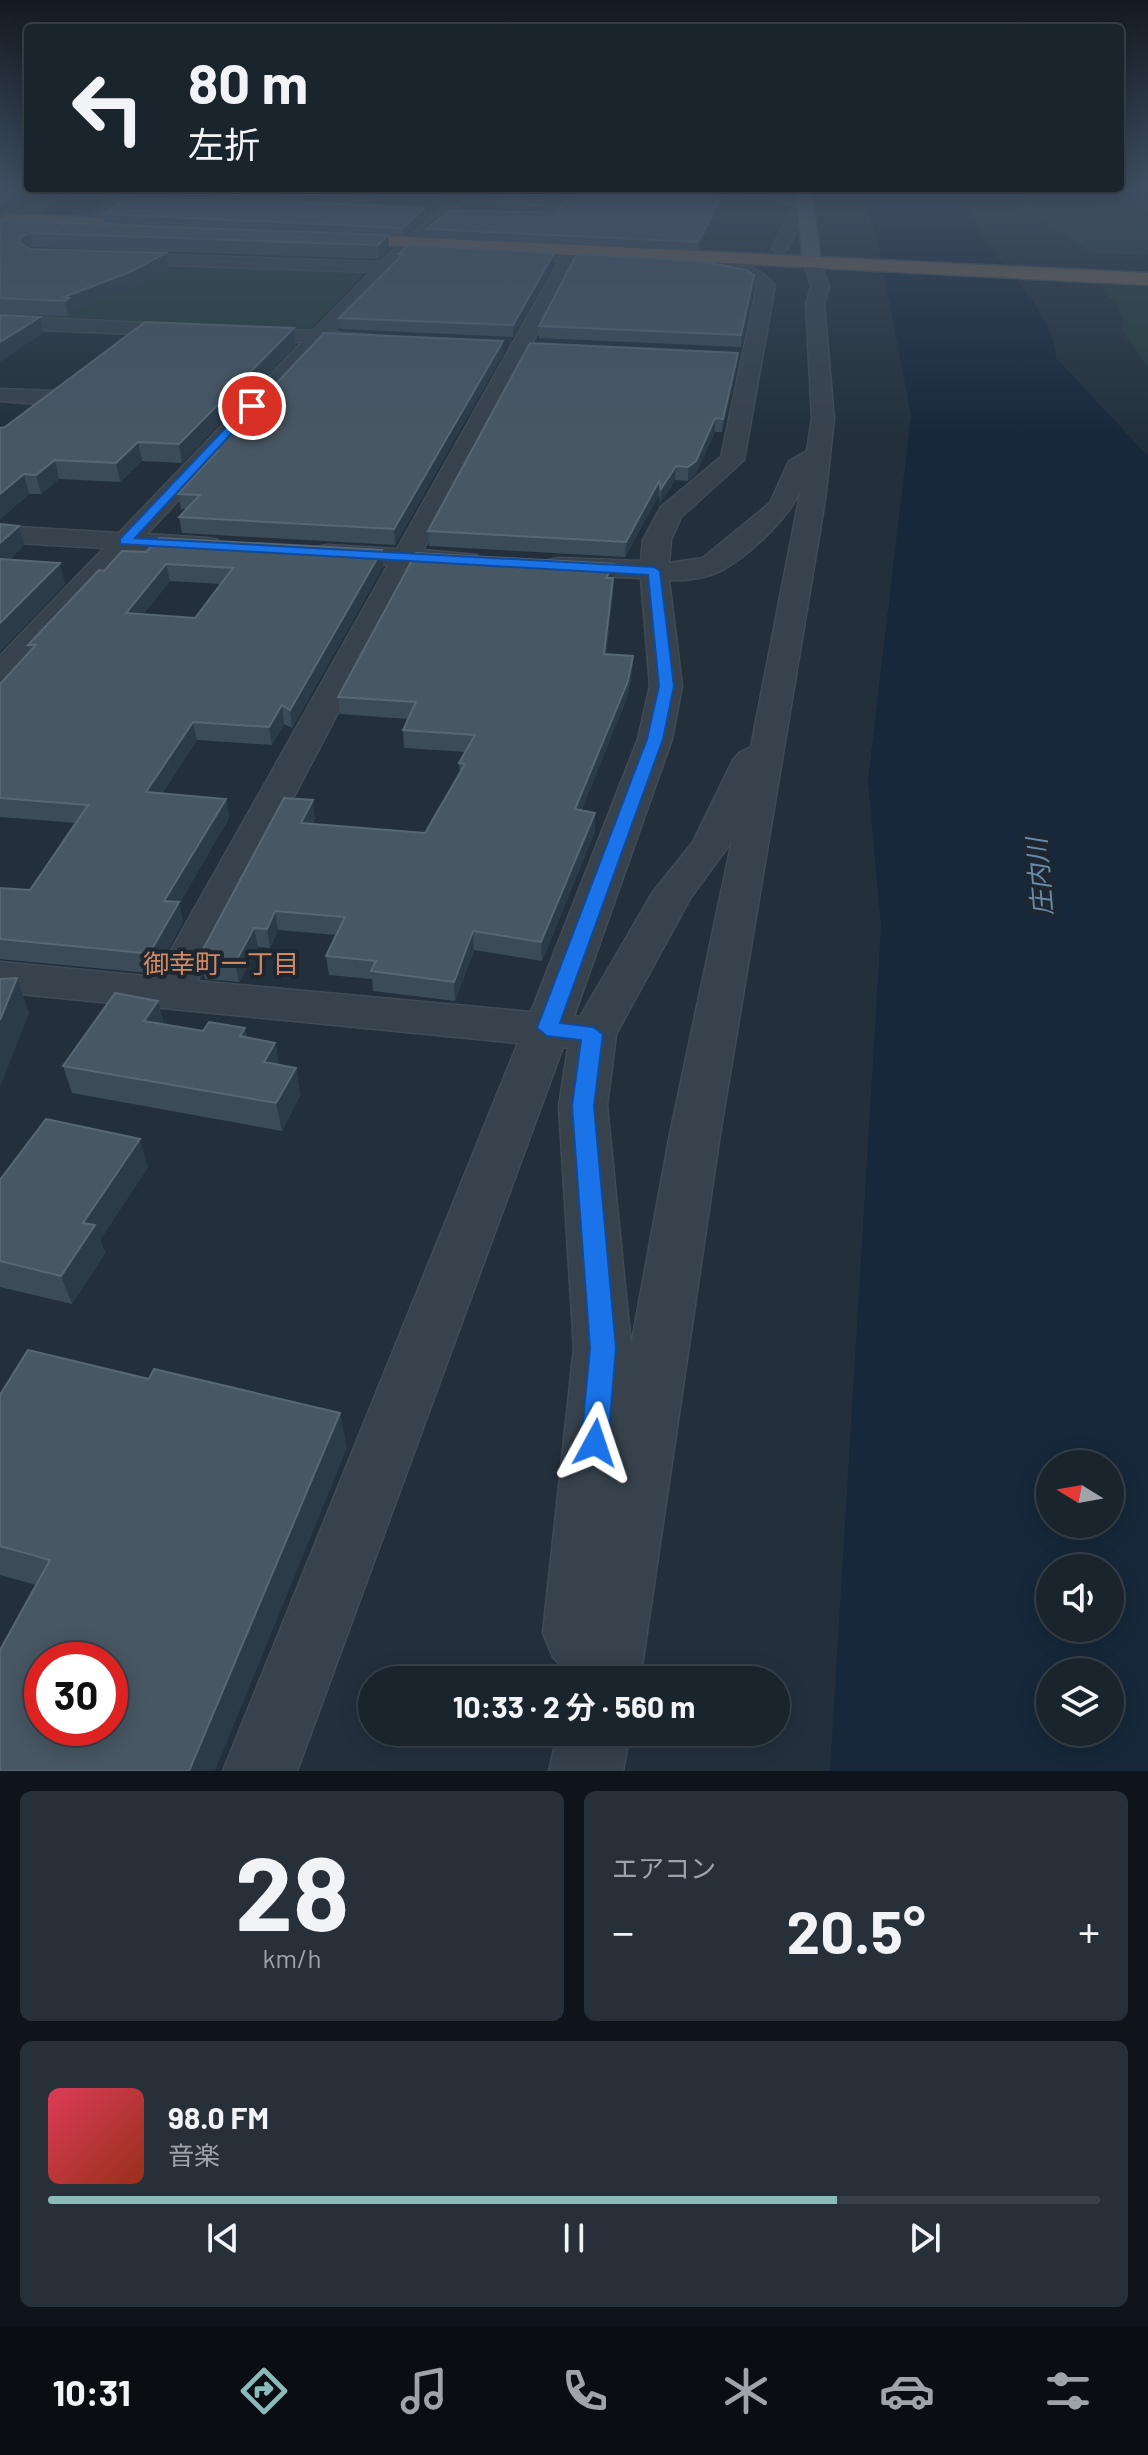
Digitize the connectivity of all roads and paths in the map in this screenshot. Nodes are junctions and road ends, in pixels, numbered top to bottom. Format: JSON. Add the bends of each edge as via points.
{"nodes":[{"id":1,"x":380,"y":271,"type":"edge"},
{"id":2,"x":562,"y":271,"type":"edge"},
{"id":3,"x":740,"y":271,"type":"edge"},
{"id":4,"x":792,"y":271,"type":"edge"},
{"id":5,"x":818,"y":271,"type":"edge"},
{"id":6,"x":1009,"y":271,"type":"edge"},
{"id":7,"x":1113,"y":271,"type":"edge"},
{"id":8,"x":1148,"y":272,"type":"edge"},
{"id":9,"x":1148,"y":279,"type":"edge"},
{"id":10,"x":791,"y":282,"type":"junction"},
{"id":11,"x":0,"y":322,"type":"edge"},
{"id":12,"x":140,"y":331,"type":"junction"},
{"id":13,"x":316,"y":338,"type":"junction"},
{"id":14,"x":395,"y":341,"type":"edge"},
{"id":15,"x":115,"y":350,"type":"edge"},
{"id":16,"x":0,"y":395,"type":"edge"},
{"id":17,"x":21,"y":422,"type":"edge"},
{"id":18,"x":817,"y":452,"type":"junction"},
{"id":19,"x":0,"y":534,"type":"edge"},
{"id":20,"x":125,"y":541,"type":"junction"},
{"id":21,"x":235,"y":547,"type":"edge"},
{"id":22,"x":298,"y":551,"type":"edge"},
{"id":23,"x":408,"y":557,"type":"junction"},
{"id":24,"x":500,"y":562,"type":"edge"},
{"id":25,"x":531,"y":564,"type":"edge"},
{"id":26,"x":654,"y":571,"type":"junction"},
{"id":27,"x":0,"y":675,"type":"edge"},
{"id":28,"x":769,"y":748,"type":"junction"},
{"id":29,"x":0,"y":977,"type":"edge"},
{"id":30,"x":168,"y":994,"type":"junction"},
{"id":31,"x":570,"y":1031,"type":"junction"},
{"id":32,"x":602,"y":1666,"type":"edge"},
{"id":33,"x":607,"y":1666,"type":"edge"},
{"id":34,"x":591,"y":1746,"type":"edge"},
{"id":35,"x":260,"y":1771,"type":"edge"},
{"id":36,"x":586,"y":1771,"type":"edge"}],
"edges":[{"from":1,"to":13,"type":"street"},
{"from":2,"to":23,"type":"street"},
{"from":3,"to":26,"type":"street","via":[[759,276],[766,285],[747,356],[732,460],[670,513],[657,540]]},
{"from":4,"to":10,"type":"street"},
{"from":5,"to":10,"type":"street","via":[[815,304]]},
{"from":6,"to":9,"type":"highway"},
{"from":7,"to":8,"type":"highway"},
{"from":10,"to":18,"type":"street","via":[[823,419]]},
{"from":11,"to":12,"type":"street"},
{"from":12,"to":13,"type":"street"},
{"from":12,"to":15,"type":"street"},
{"from":13,"to":14,"type":"street"},
{"from":13,"to":20,"type":"street"},
{"from":16,"to":17,"type":"street","via":[[59,393]]},
{"from":18,"to":26,"type":"street","via":[[798,466],[781,507],[713,564],[684,572]]},
{"from":18,"to":28,"type":"street"},
{"from":19,"to":20,"type":"street"},
{"from":20,"to":21,"type":"street"},
{"from":20,"to":27,"type":"street"},
{"from":22,"to":23,"type":"street"},
{"from":23,"to":24,"type":"street"},
{"from":23,"to":30,"type":"street"},
{"from":25,"to":26,"type":"street"},
{"from":26,"to":31,"type":"street","via":[[666,686]]},
{"from":28,"to":31,"type":"street","via":[[751,760],[711,846]]},
{"from":28,"to":33,"type":"street","via":[[695,1134]]},
{"from":29,"to":30,"type":"street"},
{"from":30,"to":31,"type":"street"},
{"from":31,"to":32,"type":"street","via":[[583,1106],[603,1348],[577,1633]]},
{"from":31,"to":35,"type":"street"},
{"from":34,"to":36,"type":"street"}]}
